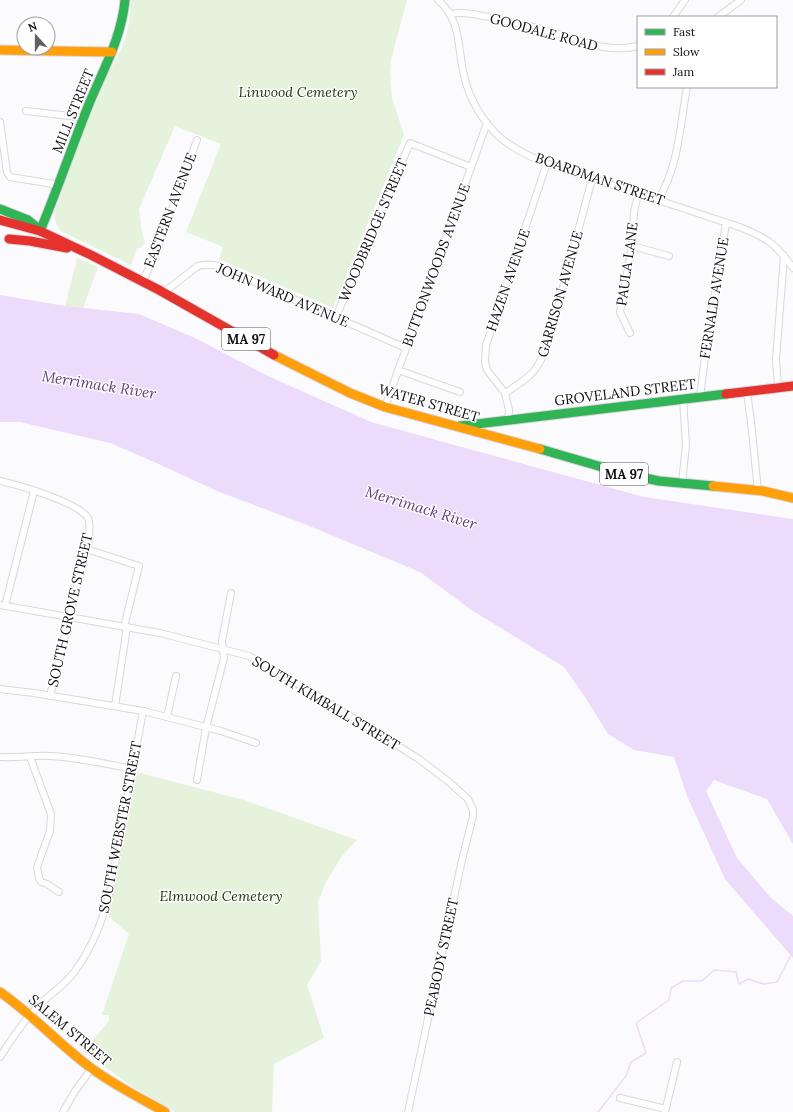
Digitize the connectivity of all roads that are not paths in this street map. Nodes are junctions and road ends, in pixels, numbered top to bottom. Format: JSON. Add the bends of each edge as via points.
{"nodes":[{"id":1,"x":124,"y":0,"type":"edge"},
{"id":2,"x":438,"y":0,"type":"edge"},
{"id":3,"x":685,"y":0,"type":"edge"},
{"id":4,"x":741,"y":0,"type":"edge"},
{"id":5,"x":444,"y":3,"type":"edge"},
{"id":6,"x":451,"y":14,"type":"junction"},
{"id":7,"x":673,"y":16,"type":"edge"},
{"id":8,"x":719,"y":16,"type":"edge"},
{"id":9,"x":637,"y":46,"type":"edge"},
{"id":10,"x":0,"y":50,"type":"edge"},
{"id":11,"x":112,"y":52,"type":"junction"},
{"id":12,"x":687,"y":88,"type":"edge"},
{"id":13,"x":26,"y":111,"type":"dead end"},
{"id":14,"x":83,"y":118,"type":"junction"},
{"id":15,"x":0,"y":122,"type":"edge"},
{"id":16,"x":487,"y":123,"type":"junction"},
{"id":17,"x":197,"y":140,"type":"dead end"},
{"id":18,"x":547,"y":163,"type":"junction"},
{"id":19,"x":471,"y":167,"type":"junction"},
{"id":20,"x":592,"y":179,"type":"junction"},
{"id":21,"x":58,"y":185,"type":"junction"},
{"id":22,"x":638,"y":194,"type":"junction"},
{"id":23,"x":658,"y":200,"type":"junction"},
{"id":24,"x":0,"y":209,"type":"edge"},
{"id":25,"x":0,"y":220,"type":"edge"},
{"id":26,"x":726,"y":223,"type":"junction"},
{"id":27,"x":40,"y":231,"type":"junction"},
{"id":28,"x":9,"y":239,"type":"junction"},
{"id":29,"x":0,"y":241,"type":"edge"},
{"id":30,"x":632,"y":246,"type":"junction"},
{"id":31,"x":86,"y":253,"type":"junction"},
{"id":32,"x":669,"y":256,"type":"dead end"},
{"id":33,"x":784,"y":256,"type":"junction"},
{"id":34,"x":793,"y":268,"type":"edge"},
{"id":35,"x":143,"y":281,"type":"junction"},
{"id":36,"x":164,"y":292,"type":"junction"},
{"id":37,"x":336,"y":317,"type":"junction"},
{"id":38,"x":630,"y":333,"type":"dead end"},
{"id":39,"x":406,"y":348,"type":"junction"},
{"id":40,"x":398,"y":370,"type":"junction"},
{"id":41,"x":793,"y":386,"type":"edge"},
{"id":42,"x":778,"y":388,"type":"junction"},
{"id":43,"x":460,"y":392,"type":"dead end"},
{"id":44,"x":746,"y":392,"type":"junction"},
{"id":45,"x":505,"y":393,"type":"junction"},
{"id":46,"x":700,"y":397,"type":"junction"},
{"id":47,"x":683,"y":399,"type":"junction"},
{"id":48,"x":384,"y":407,"type":"junction"},
{"id":49,"x":508,"y":420,"type":"junction"},
{"id":50,"x":460,"y":426,"type":"junction"},
{"id":51,"x":0,"y":481,"type":"edge"},
{"id":52,"x":682,"y":483,"type":"junction"},
{"id":53,"x":34,"y":491,"type":"junction"},
{"id":54,"x":758,"y":491,"type":"junction"},
{"id":55,"x":793,"y":498,"type":"edge"},
{"id":56,"x":86,"y":549,"type":"junction"},
{"id":57,"x":231,"y":593,"type":"dead end"},
{"id":58,"x":2,"y":605,"type":"edge"},
{"id":59,"x":69,"y":617,"type":"junction"},
{"id":60,"x":125,"y":627,"type":"junction"},
{"id":61,"x":223,"y":649,"type":"junction"},
{"id":62,"x":176,"y":676,"type":"dead end"},
{"id":63,"x":0,"y":689,"type":"edge"},
{"id":64,"x":50,"y":696,"type":"junction"},
{"id":65,"x":115,"y":706,"type":"junction"},
{"id":66,"x":143,"y":711,"type":"junction"},
{"id":67,"x":167,"y":718,"type":"junction"},
{"id":68,"x":206,"y":728,"type":"junction"},
{"id":69,"x":256,"y":743,"type":"dead end"},
{"id":70,"x":0,"y":757,"type":"edge"},
{"id":71,"x":30,"y":757,"type":"junction"},
{"id":72,"x":133,"y":769,"type":"junction"},
{"id":73,"x":197,"y":780,"type":"dead end"},
{"id":74,"x":470,"y":803,"type":"joint"},
{"id":75,"x":59,"y":892,"type":"dead end"},
{"id":76,"x":0,"y":992,"type":"edge"},
{"id":77,"x":30,"y":1014,"type":"junction"},
{"id":78,"x":0,"y":1057,"type":"edge"},
{"id":79,"x":677,"y":1062,"type":"dead end"},
{"id":80,"x":92,"y":1068,"type":"junction"},
{"id":81,"x":620,"y":1098,"type":"dead end"},
{"id":82,"x":151,"y":1108,"type":"edge"},
{"id":83,"x":665,"y":1111,"type":"edge"},
{"id":84,"x":63,"y":1112,"type":"edge"},
{"id":85,"x":165,"y":1112,"type":"edge"},
{"id":86,"x":408,"y":1112,"type":"edge"}],
"edges":[{"from":1,"to":11,"type":"main road","name":"MILL STREET","via":[[123,23]]},
{"from":2,"to":5,"type":"street","name":"BOARDMAN STREET"},
{"from":3,"to":7,"type":"street"},
{"from":4,"to":8,"type":"street"},
{"from":5,"to":6,"type":"street","name":"BOARDMAN STREET"},
{"from":6,"to":9,"type":"street","name":"GOODALE ROAD","via":[[468,13],[500,20],[605,48]]},
{"from":6,"to":16,"type":"street","name":"BOARDMAN STREET","via":[[468,92]]},
{"from":10,"to":11,"type":"main road"},
{"from":11,"to":14,"type":"main road","name":"MILL STREET"},
{"from":12,"to":23,"type":"street","via":[[676,153],[669,180]]},
{"from":13,"to":14,"type":"street"},
{"from":14,"to":21,"type":"main road","name":"MILL STREET"},
{"from":15,"to":21,"type":"street","via":[[7,172],[10,177]]},
{"from":16,"to":18,"type":"street","name":"BOARDMAN STREET","via":[[517,149]]},
{"from":16,"to":19,"type":"street","name":"BUTTONWOODS AVENUE"},
{"from":17,"to":35,"type":"street","name":"EASTERN AVENUE"},
{"from":18,"to":20,"type":"street","name":"BOARDMAN STREET"},
{"from":18,"to":45,"type":"street","name":"HAZEN AVENUE","via":[[486,345],[487,370]]},
{"from":19,"to":37,"type":"street","name":"WOODBRIDGE STREET","via":[[410,143]]},
{"from":19,"to":39,"type":"street","name":"BUTTONWOODS AVENUE"},
{"from":20,"to":22,"type":"street","name":"BOARDMAN STREET"},
{"from":20,"to":45,"type":"street","name":"GARRISON AVENUE","via":[[544,355],[532,375]]},
{"from":21,"to":27,"type":"main road","name":"MILL STREET"},
{"from":22,"to":23,"type":"street","name":"BOARDMAN STREET"},
{"from":22,"to":30,"type":"street","name":"PAULA LANE"},
{"from":23,"to":26,"type":"street","name":"BOARDMAN STREET"},
{"from":24,"to":27,"type":"main road","number":"MA 97","via":[[28,220]]},
{"from":25,"to":27,"type":"main road","number":"MA 97"},
{"from":26,"to":33,"type":"street","name":"BOARDMAN STREET","via":[[761,237]]},
{"from":26,"to":46,"type":"street","name":"FERNALD AVENUE"},
{"from":27,"to":28,"type":"main road","name":"WATER STREET"},
{"from":27,"to":31,"type":"main road","name":"WATER STREET","number":"MA 97"},
{"from":28,"to":29,"type":"main road","name":"WATER STREET"},
{"from":28,"to":31,"type":"main road","name":"WATER STREET"},
{"from":30,"to":32,"type":"street"},
{"from":30,"to":38,"type":"street","name":"PAULA LANE","via":[[620,312]]},
{"from":31,"to":35,"type":"main road","name":"WATER STREET","number":"MA 97"},
{"from":33,"to":34,"type":"street","name":"BOARDMAN STREET"},
{"from":33,"to":42,"type":"street","via":[[776,359]]},
{"from":35,"to":36,"type":"main road","name":"WATER STREET","number":"MA 97"},
{"from":36,"to":37,"type":"street","name":"JOHN WARD AVENUE","via":[[193,270],[211,264]]},
{"from":36,"to":48,"type":"main road","name":"WATER STREET","number":"MA 97","via":[[304,371]]},
{"from":37,"to":39,"type":"street","name":"JOHN WARD AVENUE"},
{"from":39,"to":40,"type":"street","name":"BUTTONWOODS AVENUE"},
{"from":40,"to":43,"type":"street"},
{"from":40,"to":48,"type":"street","name":"BUTTONWOODS AVENUE"},
{"from":41,"to":42,"type":"main road","name":"GROVELAND STREET"},
{"from":42,"to":44,"type":"main road","name":"GROVELAND STREET"},
{"from":44,"to":46,"type":"main road","name":"GROVELAND STREET"},
{"from":44,"to":54,"type":"street"},
{"from":45,"to":49,"type":"street","via":[[509,410]]},
{"from":46,"to":47,"type":"main road","name":"GROVELAND STREET"},
{"from":47,"to":49,"type":"main road","name":"GROVELAND STREET"},
{"from":47,"to":52,"type":"street","via":[[686,445]]},
{"from":48,"to":50,"type":"main road","name":"WATER STREET","number":"MA 97"},
{"from":49,"to":50,"type":"main road","name":"GROVELAND STREET"},
{"from":50,"to":52,"type":"main road","name":"WATER STREET","number":"MA 97","via":[[626,474]]},
{"from":51,"to":53,"type":"street"},
{"from":52,"to":54,"type":"main road","name":"WATER STREET","number":"MA 97"},
{"from":53,"to":56,"type":"street","name":"SOUTH GROVE STREET","via":[[83,512],[90,524]]},
{"from":53,"to":58,"type":"street"},
{"from":54,"to":55,"type":"main road","name":"WATER STREET","number":"MA 97"},
{"from":56,"to":59,"type":"street","name":"SOUTH GROVE STREET"},
{"from":56,"to":60,"type":"street","via":[[140,566]]},
{"from":57,"to":61,"type":"street","via":[[222,641]]},
{"from":58,"to":59,"type":"street","name":"SOUTH KIMBALL STREET"},
{"from":59,"to":60,"type":"street","name":"SOUTH KIMBALL STREET"},
{"from":59,"to":64,"type":"street","name":"SOUTH GROVE STREET"},
{"from":60,"to":61,"type":"street","name":"SOUTH KIMBALL STREET"},
{"from":60,"to":65,"type":"street"},
{"from":61,"to":68,"type":"street","via":[[224,658]]},
{"from":61,"to":74,"type":"street","name":"SOUTH KIMBALL STREET","via":[[249,656],[264,664],[395,744],[462,792]]},
{"from":62,"to":67,"type":"street"},
{"from":63,"to":64,"type":"street"},
{"from":64,"to":65,"type":"street"},
{"from":65,"to":66,"type":"street"},
{"from":66,"to":67,"type":"street"},
{"from":66,"to":72,"type":"street","name":"SOUTH WEBSTER STREET"},
{"from":67,"to":68,"type":"street"},
{"from":68,"to":69,"type":"street"},
{"from":68,"to":73,"type":"street"},
{"from":70,"to":71,"type":"street"},
{"from":71,"to":72,"type":"street","via":[[62,757]]},
{"from":71,"to":75,"type":"street","via":[[51,814],[50,831],[37,872],[41,882]]},
{"from":72,"to":77,"type":"street","name":"SOUTH WEBSTER STREET","via":[[110,894],[102,918],[74,972]]},
{"from":74,"to":86,"type":"street","name":"PEABODY STREET","via":[[473,816]]},
{"from":76,"to":77,"type":"main road","name":"SALEM STREET"},
{"from":77,"to":78,"type":"street","name":"SOUTH WEBSTER STREET"},
{"from":77,"to":80,"type":"main road","name":"SALEM STREET"},
{"from":79,"to":83,"type":"street"},
{"from":80,"to":82,"type":"main road","name":"SALEM STREET"},
{"from":80,"to":84,"type":"street"},
{"from":81,"to":83,"type":"street"},
{"from":82,"to":85,"type":"main road","name":"SALEM STREET"}]}
